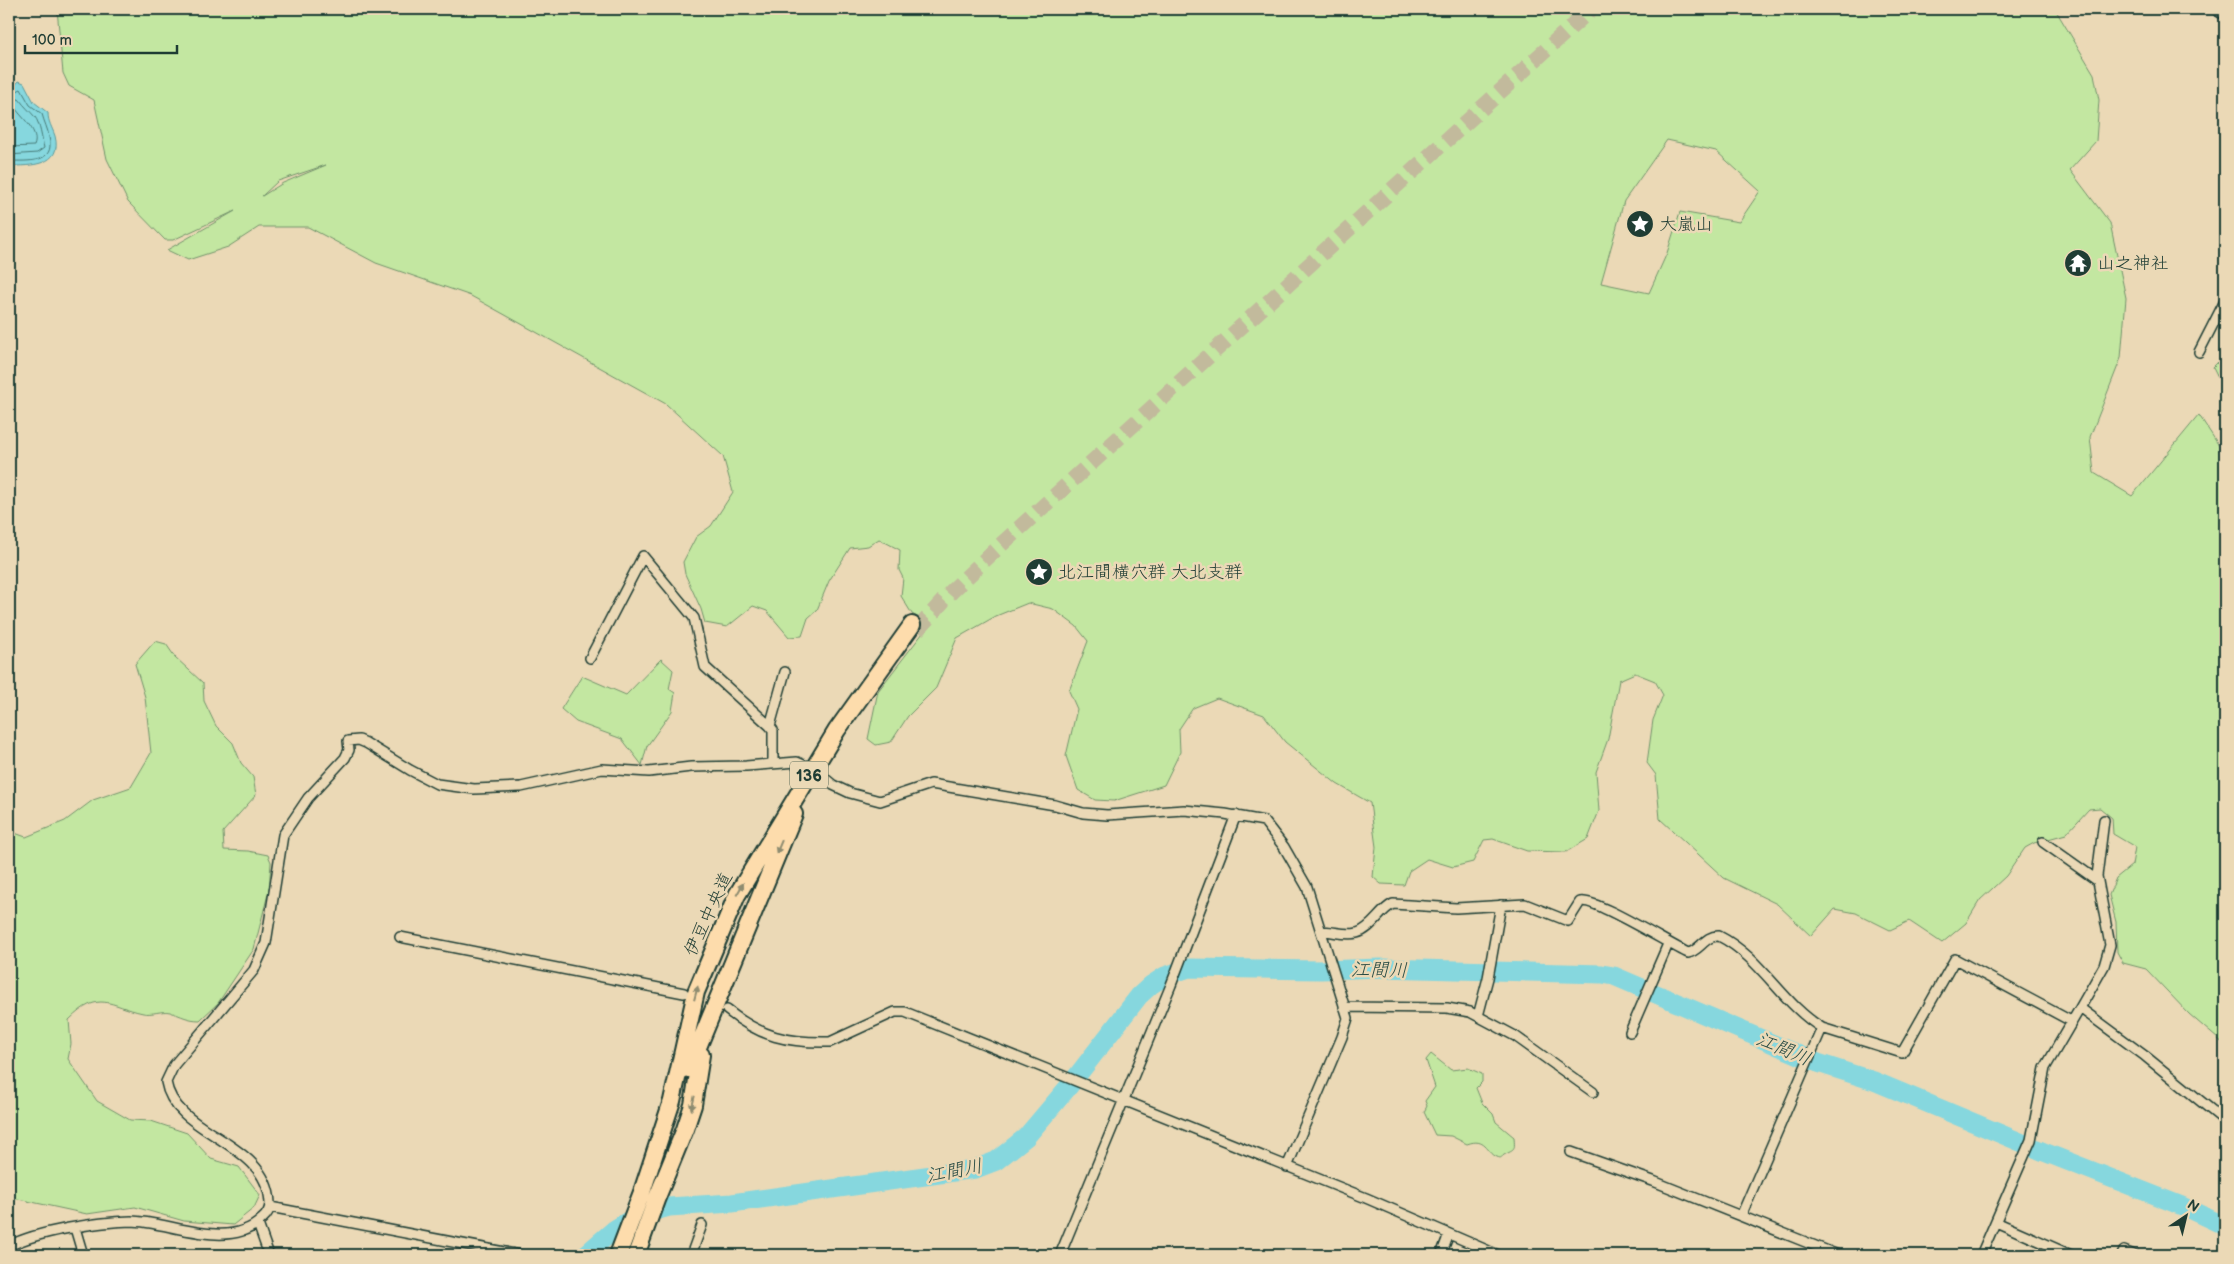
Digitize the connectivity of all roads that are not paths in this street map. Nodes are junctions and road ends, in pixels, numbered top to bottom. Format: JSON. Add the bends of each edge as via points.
{"nodes":[{"id":1,"x":2218,"y":9,"type":"edge"},
{"id":2,"x":2225,"y":13,"type":"edge"},
{"id":3,"x":2225,"y":301,"type":"edge"},
{"id":4,"x":2199,"y":352,"type":"dead end"},
{"id":5,"x":590,"y":658,"type":"dead end"},
{"id":6,"x":785,"y":672,"type":"dead end"},
{"id":7,"x":770,"y":726,"type":"junction"},
{"id":8,"x":773,"y":764,"type":"junction"},
{"id":9,"x":806,"y":766,"type":"dead end"},
{"id":10,"x":821,"y":775,"type":"dead end"},
{"id":11,"x":1236,"y":815,"type":"junction"},
{"id":12,"x":2104,"y":820,"type":"dead end"},
{"id":13,"x":2043,"y":842,"type":"dead end"},
{"id":14,"x":2098,"y":881,"type":"junction"},
{"id":15,"x":1501,"y":905,"type":"junction"},
{"id":16,"x":1321,"y":931,"type":"junction"},
{"id":17,"x":400,"y":937,"type":"dead end"},
{"id":18,"x":1668,"y":944,"type":"junction"},
{"id":19,"x":684,"y":993,"type":"dead end"},
{"id":20,"x":1344,"y":1007,"type":"junction"},
{"id":21,"x":2080,"y":1008,"type":"junction"},
{"id":22,"x":727,"y":1010,"type":"dead end"},
{"id":23,"x":1478,"y":1016,"type":"junction"},
{"id":24,"x":2071,"y":1021,"type":"junction"},
{"id":25,"x":1822,"y":1028,"type":"junction"},
{"id":26,"x":1630,"y":1032,"type":"dead end"},
{"id":27,"x":1593,"y":1092,"type":"dead end"},
{"id":28,"x":1122,"y":1101,"type":"junction"},
{"id":29,"x":2225,"y":1121,"type":"edge"},
{"id":30,"x":1570,"y":1152,"type":"dead end"},
{"id":31,"x":1288,"y":1167,"type":"junction"},
{"id":32,"x":644,"y":1196,"type":"junction"},
{"id":33,"x":270,"y":1207,"type":"junction"},
{"id":34,"x":1741,"y":1216,"type":"junction"},
{"id":35,"x":1996,"y":1222,"type":"junction"},
{"id":36,"x":258,"y":1224,"type":"junction"},
{"id":37,"x":702,"y":1226,"type":"dead end"},
{"id":38,"x":76,"y":1228,"type":"junction"},
{"id":39,"x":1450,"y":1234,"type":"junction"},
{"id":40,"x":9,"y":1246,"type":"edge"},
{"id":41,"x":638,"y":1251,"type":"edge"},
{"id":42,"x":84,"y":1255,"type":"edge"},
{"id":43,"x":269,"y":1255,"type":"edge"},
{"id":44,"x":520,"y":1255,"type":"edge"},
{"id":45,"x":615,"y":1255,"type":"edge"},
{"id":46,"x":691,"y":1255,"type":"edge"},
{"id":47,"x":1060,"y":1255,"type":"edge"},
{"id":48,"x":1441,"y":1255,"type":"edge"},
{"id":49,"x":1498,"y":1255,"type":"edge"},
{"id":50,"x":1838,"y":1255,"type":"edge"},
{"id":51,"x":1981,"y":1255,"type":"edge"},
{"id":52,"x":2071,"y":1255,"type":"edge"},
{"id":53,"x":2122,"y":1255,"type":"edge"},
{"id":54,"x":2134,"y":1255,"type":"edge"}],
"edges":[{"from":1,"to":2,"type":"main road"},
{"from":3,"to":4,"type":"street"},
{"from":5,"to":7,"type":"street","via":[[643,556],[694,618],[705,668]]},
{"from":6,"to":7,"type":"street"},
{"from":7,"to":8,"type":"street","via":[[773,730]]},
{"from":8,"to":9,"type":"street","via":[[797,762]]},
{"from":8,"to":33,"type":"street","via":[[649,772],[602,769],[521,787],[474,789],[437,784],[366,743],[348,741],[349,750],[345,758],[308,798],[283,835],[266,943],[254,970],[174,1065],[166,1082],[173,1101],[184,1113],[242,1154],[264,1182]]},
{"from":10,"to":11,"type":"street","via":[[850,793],[880,801],[931,784],[1096,814],[1184,810]]},
{"from":11,"to":16,"type":"street","via":[[1258,818],[1270,825],[1307,887]]},
{"from":11,"to":28,"type":"street","via":[[1171,985]]},
{"from":12,"to":14,"type":"street"},
{"from":13,"to":14,"type":"street"},
{"from":14,"to":21,"type":"street","via":[[2110,945],[2104,966]]},
{"from":15,"to":16,"type":"street","via":[[1456,908],[1393,904],[1356,933]]},
{"from":15,"to":18,"type":"street","via":[[1525,904],[1568,921],[1580,902],[1588,900]]},
{"from":15,"to":23,"type":"street"},
{"from":16,"to":20,"type":"street"},
{"from":17,"to":19,"type":"street"},
{"from":18,"to":25,"type":"street","via":[[1691,953],[1716,935],[1724,938],[1801,1013]]},
{"from":18,"to":26,"type":"street"},
{"from":20,"to":23,"type":"street","via":[[1447,1008]]},
{"from":20,"to":31,"type":"street","via":[[1348,1018],[1342,1038]]},
{"from":21,"to":24,"type":"street"},
{"from":21,"to":29,"type":"street"},
{"from":22,"to":28,"type":"street","via":[[758,1032],[819,1042],[830,1042],[895,1012],[905,1012]]},
{"from":23,"to":27,"type":"street","via":[[1515,1036]]},
{"from":24,"to":25,"type":"street","via":[[1955,959],[1902,1053]]},
{"from":24,"to":35,"type":"street","via":[[2043,1074],[2031,1140]]},
{"from":25,"to":34,"type":"street"},
{"from":28,"to":31,"type":"street"},
{"from":28,"to":47,"type":"street"},
{"from":30,"to":34,"type":"street"},
{"from":31,"to":39,"type":"street"},
{"from":32,"to":32,"type":"highway","name":"伊豆中央道","number":"136","one_way":true,"via":[[700,981],[737,895],[837,730],[914,627],[809,784],[779,847],[708,1021],[693,1105],[682,1138]]},
{"from":32,"to":41,"type":"highway"},
{"from":32,"to":45,"type":"highway","number":"136"},
{"from":33,"to":36,"type":"street"},
{"from":33,"to":44,"type":"street"},
{"from":34,"to":50,"type":"street"},
{"from":35,"to":51,"type":"street"},
{"from":35,"to":52,"type":"street"},
{"from":36,"to":38,"type":"street","via":[[238,1231],[211,1234],[131,1221]]},
{"from":36,"to":43,"type":"street"},
{"from":37,"to":46,"type":"street"},
{"from":38,"to":40,"type":"street"},
{"from":38,"to":42,"type":"street"},
{"from":39,"to":48,"type":"street"},
{"from":39,"to":49,"type":"street"},
{"from":53,"to":54,"type":"street","via":[[2124,1251]]}]}
